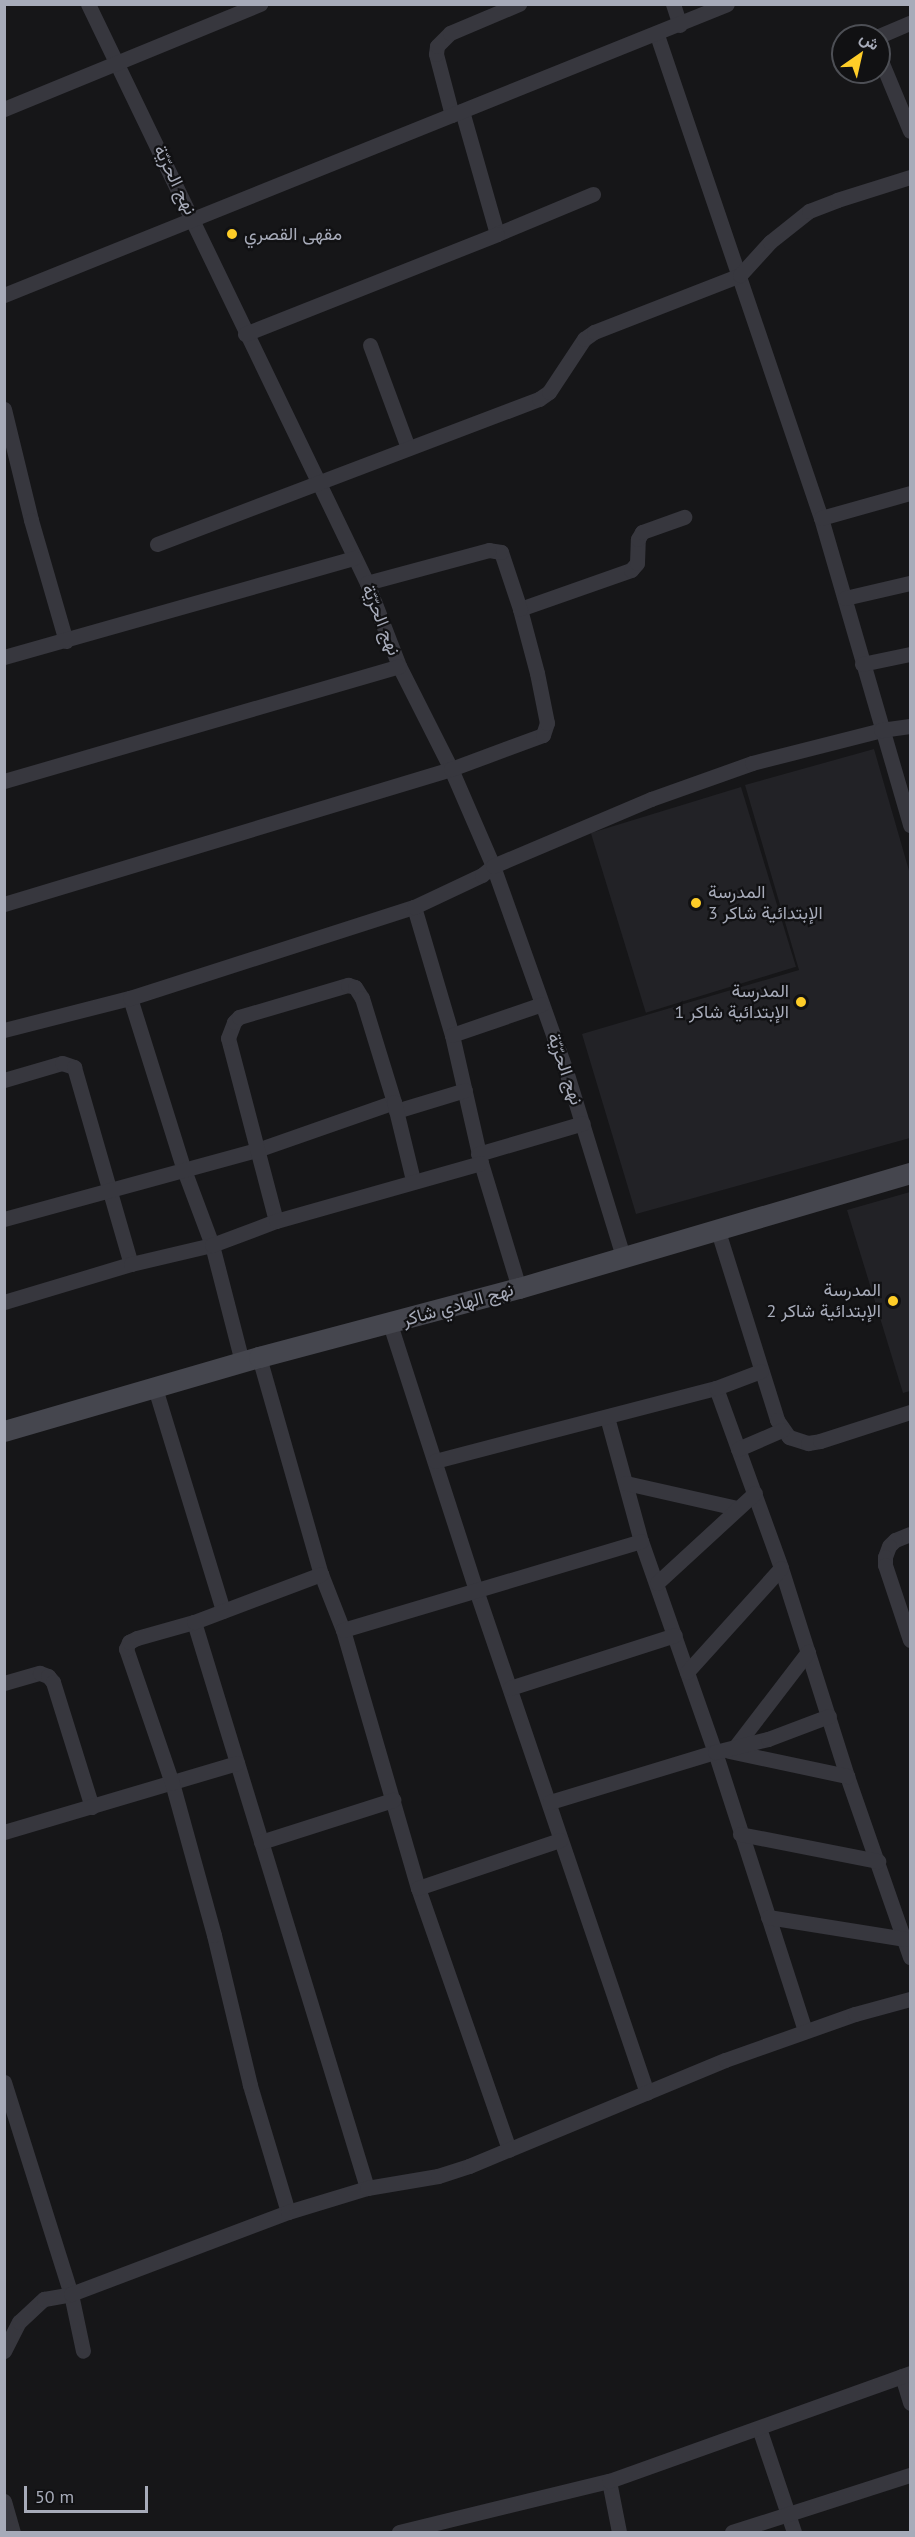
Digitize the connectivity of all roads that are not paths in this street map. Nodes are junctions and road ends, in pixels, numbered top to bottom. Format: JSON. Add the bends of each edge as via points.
{"nodes":[{"id":1,"x":88,"y":4,"type":"edge"},
{"id":2,"x":260,"y":4,"type":"edge"},
{"id":3,"x":519,"y":4,"type":"edge"},
{"id":4,"x":673,"y":4,"type":"edge"},
{"id":5,"x":727,"y":4,"type":"edge"},
{"id":6,"x":910,"y":23,"type":"edge"},
{"id":7,"x":680,"y":25,"type":"junction"},
{"id":8,"x":891,"y":31,"type":"edge"},
{"id":9,"x":657,"y":35,"type":"junction"},
{"id":10,"x":118,"y":65,"type":"junction"},
{"id":11,"x":891,"y":77,"type":"edge"},
{"id":12,"x":905,"y":102,"type":"edge"},
{"id":13,"x":4,"y":109,"type":"edge"},
{"id":14,"x":457,"y":113,"type":"junction"},
{"id":15,"x":910,"y":131,"type":"edge"},
{"id":16,"x":910,"y":177,"type":"edge"},
{"id":17,"x":593,"y":194,"type":"dead end"},
{"id":18,"x":194,"y":220,"type":"junction"},
{"id":19,"x":497,"y":234,"type":"junction"},
{"id":20,"x":740,"y":275,"type":"junction"},
{"id":21,"x":4,"y":295,"type":"edge"},
{"id":22,"x":245,"y":334,"type":"junction"},
{"id":23,"x":370,"y":345,"type":"dead end"},
{"id":24,"x":6,"y":417,"type":"edge"},
{"id":25,"x":408,"y":448,"type":"junction"},
{"id":26,"x":320,"y":484,"type":"junction"},
{"id":27,"x":910,"y":493,"type":"edge"},
{"id":28,"x":684,"y":516,"type":"dead end"},
{"id":29,"x":820,"y":518,"type":"junction"},
{"id":30,"x":157,"y":543,"type":"dead end"},
{"id":31,"x":354,"y":558,"type":"junction"},
{"id":32,"x":367,"y":583,"type":"junction"},
{"id":33,"x":910,"y":583,"type":"edge"},
{"id":34,"x":845,"y":598,"type":"junction"},
{"id":35,"x":520,"y":609,"type":"junction"},
{"id":36,"x":66,"y":641,"type":"junction"},
{"id":37,"x":910,"y":654,"type":"edge"},
{"id":38,"x":4,"y":657,"type":"edge"},
{"id":39,"x":862,"y":664,"type":"junction"},
{"id":40,"x":399,"y":666,"type":"junction"},
{"id":41,"x":910,"y":726,"type":"edge"},
{"id":42,"x":881,"y":730,"type":"junction"},
{"id":43,"x":450,"y":770,"type":"junction"},
{"id":44,"x":4,"y":781,"type":"edge"},
{"id":45,"x":910,"y":825,"type":"edge"},
{"id":46,"x":493,"y":866,"type":"junction"},
{"id":47,"x":4,"y":904,"type":"edge"},
{"id":48,"x":414,"y":907,"type":"junction"},
{"id":49,"x":130,"y":998,"type":"junction"},
{"id":50,"x":542,"y":1004,"type":"junction"},
{"id":51,"x":4,"y":1030,"type":"edge"},
{"id":52,"x":453,"y":1035,"type":"junction"},
{"id":53,"x":4,"y":1080,"type":"edge"},
{"id":54,"x":465,"y":1090,"type":"junction"},
{"id":55,"x":395,"y":1107,"type":"junction"},
{"id":56,"x":583,"y":1123,"type":"junction"},
{"id":57,"x":257,"y":1150,"type":"junction"},
{"id":58,"x":480,"y":1158,"type":"junction"},
{"id":59,"x":184,"y":1170,"type":"junction"},
{"id":60,"x":910,"y":1173,"type":"edge"},
{"id":61,"x":413,"y":1180,"type":"junction"},
{"id":62,"x":109,"y":1190,"type":"junction"},
{"id":63,"x":4,"y":1220,"type":"edge"},
{"id":64,"x":276,"y":1221,"type":"junction"},
{"id":65,"x":717,"y":1228,"type":"junction"},
{"id":66,"x":212,"y":1245,"type":"junction"},
{"id":67,"x":622,"y":1256,"type":"junction"},
{"id":68,"x":131,"y":1264,"type":"junction"},
{"id":69,"x":519,"y":1288,"type":"junction"},
{"id":70,"x":4,"y":1302,"type":"edge"},
{"id":71,"x":390,"y":1324,"type":"junction"},
{"id":72,"x":251,"y":1359,"type":"junction"},
{"id":73,"x":761,"y":1371,"type":"junction"},
{"id":74,"x":155,"y":1388,"type":"junction"},
{"id":75,"x":716,"y":1388,"type":"junction"},
{"id":76,"x":910,"y":1412,"type":"edge"},
{"id":77,"x":607,"y":1417,"type":"junction"},
{"id":78,"x":782,"y":1430,"type":"junction"},
{"id":79,"x":4,"y":1431,"type":"edge"},
{"id":80,"x":738,"y":1449,"type":"junction"},
{"id":81,"x":435,"y":1461,"type":"junction"},
{"id":82,"x":626,"y":1483,"type":"junction"},
{"id":83,"x":755,"y":1493,"type":"junction"},
{"id":84,"x":737,"y":1509,"type":"junction"},
{"id":85,"x":910,"y":1534,"type":"edge"},
{"id":86,"x":641,"y":1541,"type":"junction"},
{"id":87,"x":781,"y":1568,"type":"junction"},
{"id":88,"x":321,"y":1574,"type":"junction"},
{"id":89,"x":657,"y":1583,"type":"junction"},
{"id":90,"x":476,"y":1590,"type":"junction"},
{"id":91,"x":223,"y":1611,"type":"junction"},
{"id":92,"x":194,"y":1622,"type":"junction"},
{"id":93,"x":343,"y":1630,"type":"junction"},
{"id":94,"x":675,"y":1635,"type":"junction"},
{"id":95,"x":910,"y":1641,"type":"edge"},
{"id":96,"x":808,"y":1652,"type":"junction"},
{"id":97,"x":687,"y":1672,"type":"junction"},
{"id":98,"x":4,"y":1683,"type":"edge"},
{"id":99,"x":510,"y":1688,"type":"junction"},
{"id":100,"x":829,"y":1716,"type":"junction"},
{"id":101,"x":726,"y":1750,"type":"junction"},
{"id":102,"x":237,"y":1763,"type":"junction"},
{"id":103,"x":847,"y":1776,"type":"junction"},
{"id":104,"x":172,"y":1784,"type":"junction"},
{"id":105,"x":393,"y":1800,"type":"junction"},
{"id":106,"x":550,"y":1802,"type":"junction"},
{"id":107,"x":93,"y":1807,"type":"junction"},
{"id":108,"x":4,"y":1832,"type":"edge"},
{"id":109,"x":740,"y":1834,"type":"junction"},
{"id":110,"x":560,"y":1840,"type":"junction"},
{"id":111,"x":261,"y":1842,"type":"junction"},
{"id":112,"x":878,"y":1861,"type":"junction"},
{"id":113,"x":418,"y":1888,"type":"junction"},
{"id":114,"x":768,"y":1917,"type":"junction"},
{"id":115,"x":905,"y":1939,"type":"junction"},
{"id":116,"x":910,"y":1957,"type":"edge"},
{"id":117,"x":910,"y":1999,"type":"edge"},
{"id":118,"x":805,"y":2031,"type":"junction"},
{"id":119,"x":4,"y":2082,"type":"edge"},
{"id":120,"x":647,"y":2093,"type":"junction"},
{"id":121,"x":509,"y":2150,"type":"junction"},
{"id":122,"x":367,"y":2188,"type":"junction"},
{"id":123,"x":288,"y":2212,"type":"junction"},
{"id":124,"x":71,"y":2294,"type":"junction"},
{"id":125,"x":4,"y":2351,"type":"edge"},
{"id":126,"x":83,"y":2351,"type":"dead end"},
{"id":127,"x":906,"y":2374,"type":"edge"},
{"id":128,"x":910,"y":2403,"type":"edge"},
{"id":129,"x":759,"y":2428,"type":"junction"},
{"id":130,"x":910,"y":2475,"type":"edge"},
{"id":131,"x":609,"y":2481,"type":"junction"},
{"id":132,"x":4,"y":2500,"type":"edge"},
{"id":133,"x":789,"y":2513,"type":"junction"},
{"id":134,"x":437,"y":2527,"type":"edge"},
{"id":135,"x":13,"y":2532,"type":"edge"},
{"id":136,"x":399,"y":2532,"type":"edge"},
{"id":137,"x":619,"y":2532,"type":"edge"},
{"id":138,"x":732,"y":2532,"type":"edge"},
{"id":139,"x":794,"y":2532,"type":"edge"}],
"edges":[{"from":1,"to":10,"type":"street","name":"نهج الحرّيّة"},
{"from":2,"to":10,"type":"street"},
{"from":3,"to":14,"type":"street","via":[[450,33],[437,46],[436,54]]},
{"from":4,"to":7,"type":"street"},
{"from":5,"to":7,"type":"street"},
{"from":6,"to":8,"type":"street"},
{"from":7,"to":9,"type":"street"},
{"from":9,"to":14,"type":"street"},
{"from":9,"to":20,"type":"street"},
{"from":10,"to":13,"type":"street"},
{"from":10,"to":18,"type":"street","name":"نهج الحرّيّة"},
{"from":11,"to":12,"type":"street"},
{"from":12,"to":15,"type":"street"},
{"from":14,"to":18,"type":"street"},
{"from":14,"to":19,"type":"street"},
{"from":16,"to":20,"type":"street","via":[[809,212],[770,242]]},
{"from":17,"to":19,"type":"street"},
{"from":18,"to":21,"type":"street"},
{"from":18,"to":22,"type":"street","name":"نهج الحرّيّة"},
{"from":19,"to":22,"type":"street"},
{"from":20,"to":25,"type":"street","via":[[594,332],[584,339],[549,392],[539,399]]},
{"from":20,"to":29,"type":"street"},
{"from":22,"to":26,"type":"street","name":"نهج الحرّيّة"},
{"from":23,"to":25,"type":"street"},
{"from":24,"to":36,"type":"street"},
{"from":25,"to":26,"type":"street"},
{"from":26,"to":30,"type":"street"},
{"from":26,"to":31,"type":"street","name":"نهج الحرّيّة"},
{"from":27,"to":29,"type":"street"},
{"from":28,"to":35,"type":"street","via":[[642,532],[637,563],[631,570]]},
{"from":29,"to":34,"type":"street"},
{"from":31,"to":32,"type":"street","name":"نهج الحرّيّة"},
{"from":31,"to":36,"type":"street"},
{"from":32,"to":35,"type":"street","via":[[495,549],[504,556]]},
{"from":32,"to":40,"type":"street","name":"نهج الحرّيّة"},
{"from":33,"to":34,"type":"street"},
{"from":34,"to":39,"type":"street"},
{"from":35,"to":43,"type":"street","via":[[547,729],[536,739]]},
{"from":36,"to":38,"type":"street"},
{"from":37,"to":39,"type":"street"},
{"from":39,"to":42,"type":"street"},
{"from":40,"to":43,"type":"street","name":"نهج الحرّيّة"},
{"from":40,"to":44,"type":"street"},
{"from":41,"to":42,"type":"street"},
{"from":42,"to":45,"type":"street"},
{"from":42,"to":46,"type":"street","via":[[752,763],[651,799]]},
{"from":43,"to":46,"type":"street","name":"نهج الحرّيّة"},
{"from":43,"to":47,"type":"street"},
{"from":46,"to":48,"type":"street"},
{"from":46,"to":50,"type":"street","name":"نهج الحرّيّة"},
{"from":48,"to":49,"type":"street"},
{"from":48,"to":52,"type":"street"},
{"from":49,"to":51,"type":"street"},
{"from":49,"to":59,"type":"street"},
{"from":50,"to":52,"type":"street"},
{"from":50,"to":56,"type":"street","name":"نهج الحرّيّة"},
{"from":52,"to":54,"type":"street"},
{"from":53,"to":62,"type":"street","via":[[62,1063],[74,1067]]},
{"from":54,"to":55,"type":"street"},
{"from":54,"to":58,"type":"street"},
{"from":55,"to":57,"type":"street"},
{"from":55,"to":57,"type":"street","via":[[362,998],[355,987],[348,985],[239,1017],[228,1038]]},
{"from":55,"to":61,"type":"street"},
{"from":56,"to":58,"type":"street"},
{"from":56,"to":67,"type":"street","name":"نهج الحرّيّة"},
{"from":57,"to":59,"type":"street"},
{"from":57,"to":64,"type":"street"},
{"from":58,"to":61,"type":"street"},
{"from":58,"to":69,"type":"street"},
{"from":59,"to":62,"type":"street"},
{"from":59,"to":66,"type":"street"},
{"from":60,"to":65,"type":"street","name":"نهج الهادي شاكر"},
{"from":61,"to":64,"type":"street"},
{"from":62,"to":63,"type":"street"},
{"from":62,"to":68,"type":"street"},
{"from":64,"to":66,"type":"street"},
{"from":65,"to":67,"type":"street","name":"نهج الهادي شاكر"},
{"from":65,"to":73,"type":"street"},
{"from":66,"to":68,"type":"street"},
{"from":66,"to":72,"type":"street"},
{"from":67,"to":69,"type":"street","name":"نهج الهادي شاكر"},
{"from":68,"to":70,"type":"street"},
{"from":69,"to":71,"type":"street","name":"نهج الهادي شاكر"},
{"from":71,"to":72,"type":"street","name":"نهج الهادي شاكر"},
{"from":71,"to":81,"type":"street"},
{"from":72,"to":74,"type":"street","name":"نهج الهادي شاكر"},
{"from":72,"to":88,"type":"street"},
{"from":73,"to":75,"type":"street"},
{"from":73,"to":78,"type":"street"},
{"from":74,"to":79,"type":"street","name":"نهج الهادي شاكر"},
{"from":74,"to":91,"type":"street"},
{"from":75,"to":77,"type":"street"},
{"from":75,"to":80,"type":"street"},
{"from":76,"to":78,"type":"street","via":[[808,1443],[789,1437]]},
{"from":77,"to":81,"type":"street"},
{"from":77,"to":82,"type":"street"},
{"from":78,"to":80,"type":"street"},
{"from":80,"to":83,"type":"street"},
{"from":81,"to":90,"type":"street"},
{"from":82,"to":84,"type":"street"},
{"from":82,"to":86,"type":"street"},
{"from":83,"to":84,"type":"street"},
{"from":83,"to":87,"type":"street"},
{"from":84,"to":89,"type":"street"},
{"from":85,"to":95,"type":"street","via":[[895,1540],[885,1557]]},
{"from":86,"to":89,"type":"street"},
{"from":86,"to":90,"type":"street"},
{"from":87,"to":96,"type":"street"},
{"from":87,"to":97,"type":"street"},
{"from":88,"to":91,"type":"street"},
{"from":88,"to":93,"type":"street"},
{"from":89,"to":94,"type":"street"},
{"from":90,"to":93,"type":"street"},
{"from":90,"to":99,"type":"street"},
{"from":91,"to":92,"type":"street"},
{"from":92,"to":102,"type":"street"},
{"from":92,"to":104,"type":"street","via":[[137,1638],[126,1649]]},
{"from":93,"to":105,"type":"street"},
{"from":94,"to":97,"type":"street"},
{"from":94,"to":99,"type":"street"},
{"from":96,"to":100,"type":"street"},
{"from":96,"to":101,"type":"street"},
{"from":97,"to":101,"type":"street"},
{"from":98,"to":107,"type":"street","via":[[40,1673],[53,1682]]},
{"from":99,"to":106,"type":"street"},
{"from":100,"to":101,"type":"street"},
{"from":100,"to":103,"type":"street"},
{"from":101,"to":103,"type":"street"},
{"from":101,"to":106,"type":"street"},
{"from":101,"to":109,"type":"street"},
{"from":102,"to":104,"type":"street"},
{"from":102,"to":111,"type":"street"},
{"from":103,"to":112,"type":"street"},
{"from":104,"to":107,"type":"street"},
{"from":104,"to":123,"type":"street","via":[[250,2085]]},
{"from":105,"to":111,"type":"street"},
{"from":105,"to":113,"type":"street"},
{"from":106,"to":110,"type":"street"},
{"from":107,"to":108,"type":"street"},
{"from":109,"to":112,"type":"street"},
{"from":109,"to":114,"type":"street"},
{"from":110,"to":113,"type":"street"},
{"from":110,"to":120,"type":"street"},
{"from":111,"to":122,"type":"street"},
{"from":112,"to":115,"type":"street"},
{"from":113,"to":121,"type":"street"},
{"from":114,"to":115,"type":"street"},
{"from":114,"to":118,"type":"street"},
{"from":115,"to":116,"type":"street"},
{"from":117,"to":118,"type":"street"},
{"from":118,"to":120,"type":"street"},
{"from":119,"to":124,"type":"street"},
{"from":120,"to":121,"type":"street"},
{"from":121,"to":122,"type":"street","via":[[438,2176]]},
{"from":122,"to":123,"type":"street"},
{"from":123,"to":124,"type":"street"},
{"from":124,"to":125,"type":"street","via":[[54,2295],[37,2304],[19,2322]]},
{"from":124,"to":126,"type":"street"},
{"from":127,"to":128,"type":"street"},
{"from":127,"to":129,"type":"street"},
{"from":129,"to":131,"type":"street"},
{"from":129,"to":133,"type":"street"},
{"from":130,"to":133,"type":"street"},
{"from":131,"to":134,"type":"street"},
{"from":131,"to":137,"type":"street"},
{"from":132,"to":135,"type":"street"},
{"from":133,"to":138,"type":"street"},
{"from":133,"to":139,"type":"street"},
{"from":134,"to":136,"type":"street"}]}
